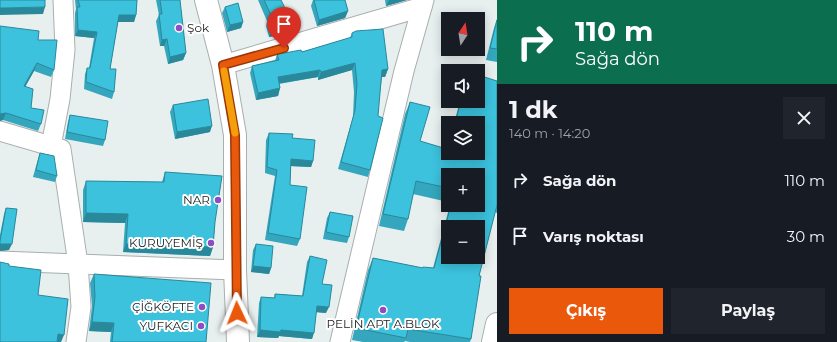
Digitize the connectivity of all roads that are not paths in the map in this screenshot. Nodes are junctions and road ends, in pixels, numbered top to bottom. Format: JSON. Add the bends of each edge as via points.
{"nodes":[{"id":1,"x":63,"y":0,"type":"edge"},
{"id":2,"x":206,"y":0,"type":"edge"},
{"id":3,"x":423,"y":4,"type":"edge"},
{"id":4,"x":223,"y":65,"type":"junction"},
{"id":5,"x":0,"y":131,"type":"edge"},
{"id":6,"x":51,"y":146,"type":"junction"},
{"id":7,"x":0,"y":261,"type":"edge"},
{"id":8,"x":78,"y":264,"type":"junction"},
{"id":9,"x":236,"y":270,"type":"junction"},
{"id":10,"x":497,"y":324,"type":"edge"},
{"id":11,"x":76,"y":342,"type":"edge"},
{"id":12,"x":238,"y":342,"type":"edge"},
{"id":13,"x":340,"y":342,"type":"edge"},
{"id":14,"x":493,"y":342,"type":"edge"}],
"edges":[{"from":1,"to":6,"type":"street","via":[[65,50],[60,99]]},
{"from":2,"to":4,"type":"street"},
{"from":3,"to":4,"type":"street"},
{"from":3,"to":13,"type":"street","via":[[402,79]]},
{"from":4,"to":9,"type":"street","via":[[235,135]]},
{"from":5,"to":6,"type":"street"},
{"from":6,"to":8,"type":"street","via":[[61,149]]},
{"from":7,"to":8,"type":"street"},
{"from":8,"to":9,"type":"street"},
{"from":8,"to":11,"type":"street","via":[[81,307]]},
{"from":9,"to":12,"type":"street"},
{"from":10,"to":14,"type":"street"}]}
